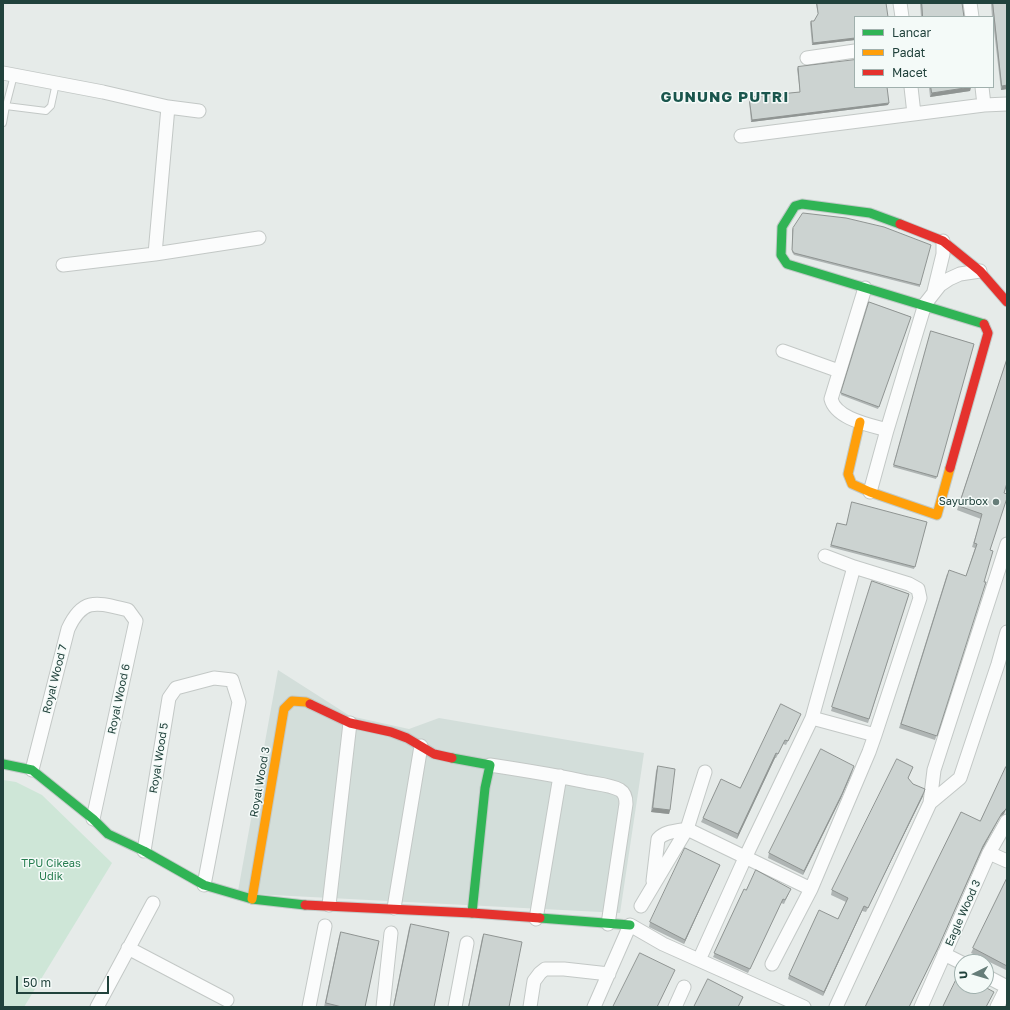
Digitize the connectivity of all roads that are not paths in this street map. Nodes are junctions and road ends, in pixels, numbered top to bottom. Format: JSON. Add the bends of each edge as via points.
{"nodes":[{"id":1,"x":900,"y":3,"type":"edge"},
{"id":2,"x":970,"y":3,"type":"edge"},
{"id":3,"x":902,"y":16,"type":"edge"},
{"id":4,"x":972,"y":16,"type":"edge"},
{"id":5,"x":854,"y":51,"type":"edge"},
{"id":6,"x":807,"y":58,"type":"dead end"},
{"id":7,"x":8,"y":74,"type":"edge"},
{"id":8,"x":56,"y":83,"type":"junction"},
{"id":9,"x":911,"y":88,"type":"edge"},
{"id":10,"x":982,"y":88,"type":"edge"},
{"id":11,"x":1007,"y":104,"type":"edge"},
{"id":12,"x":984,"y":105,"type":"junction"},
{"id":13,"x":6,"y":106,"type":"junction"},
{"id":14,"x":168,"y":107,"type":"junction"},
{"id":15,"x":199,"y":111,"type":"dead end"},
{"id":16,"x":914,"y":114,"type":"junction"},
{"id":17,"x":3,"y":123,"type":"edge"},
{"id":18,"x":741,"y":136,"type":"dead end"},
{"id":19,"x":259,"y":238,"type":"dead end"},
{"id":20,"x":943,"y":241,"type":"junction"},
{"id":21,"x":155,"y":254,"type":"junction"},
{"id":22,"x":63,"y":265,"type":"dead end"},
{"id":23,"x":980,"y":271,"type":"junction"},
{"id":24,"x":865,"y":288,"type":"junction"},
{"id":25,"x":933,"y":293,"type":"junction"},
{"id":26,"x":1007,"y":302,"type":"edge"},
{"id":27,"x":925,"y":304,"type":"junction"},
{"id":28,"x":782,"y":351,"type":"dead end"},
{"id":29,"x":839,"y":371,"type":"junction"},
{"id":30,"x":860,"y":422,"type":"junction"},
{"id":31,"x":887,"y":430,"type":"junction"},
{"id":32,"x":870,"y":492,"type":"junction"},
{"id":33,"x":1007,"y":544,"type":"edge"},
{"id":34,"x":825,"y":556,"type":"dead end"},
{"id":35,"x":854,"y":567,"type":"junction"},
{"id":36,"x":98,"y":603,"type":"joint"},
{"id":37,"x":1007,"y":632,"type":"edge"},
{"id":38,"x":1003,"y":665,"type":"edge"},
{"id":39,"x":812,"y":718,"type":"junction"},
{"id":40,"x":350,"y":723,"type":"junction"},
{"id":41,"x":876,"y":735,"type":"junction"},
{"id":42,"x":421,"y":746,"type":"junction"},
{"id":43,"x":3,"y":764,"type":"edge"},
{"id":44,"x":490,"y":765,"type":"junction"},
{"id":45,"x":32,"y":770,"type":"junction"},
{"id":46,"x":704,"y":772,"type":"dead end"},
{"id":47,"x":560,"y":776,"type":"junction"},
{"id":48,"x":930,"y":803,"type":"junction"},
{"id":49,"x":93,"y":820,"type":"junction"},
{"id":50,"x":1007,"y":821,"type":"edge"},
{"id":51,"x":687,"y":829,"type":"junction"},
{"id":52,"x":144,"y":851,"type":"junction"},
{"id":53,"x":989,"y":853,"type":"junction"},
{"id":54,"x":745,"y":858,"type":"junction"},
{"id":55,"x":1007,"y":861,"type":"edge"},
{"id":56,"x":204,"y":885,"type":"junction"},
{"id":57,"x":653,"y":886,"type":"junction"},
{"id":58,"x":811,"y":889,"type":"junction"},
{"id":59,"x":252,"y":899,"type":"junction"},
{"id":60,"x":153,"y":903,"type":"dead end"},
{"id":61,"x":329,"y":905,"type":"junction"},
{"id":62,"x":641,"y":906,"type":"dead end"},
{"id":63,"x":394,"y":908,"type":"junction"},
{"id":64,"x":472,"y":913,"type":"junction"},
{"id":65,"x":536,"y":919,"type":"junction"},
{"id":66,"x":608,"y":924,"type":"junction"},
{"id":67,"x":630,"y":925,"type":"junction"},
{"id":68,"x":325,"y":926,"type":"dead end"},
{"id":69,"x":391,"y":933,"type":"dead end"},
{"id":70,"x":467,"y":943,"type":"dead end"},
{"id":71,"x":128,"y":948,"type":"junction"},
{"id":72,"x":944,"y":954,"type":"junction"},
{"id":73,"x":699,"y":960,"type":"junction"},
{"id":74,"x":954,"y":960,"type":"edge"},
{"id":75,"x":772,"y":964,"type":"dead end"},
{"id":76,"x":609,"y":974,"type":"junction"},
{"id":77,"x":994,"y":980,"type":"edge"},
{"id":78,"x":684,"y":987,"type":"dead end"},
{"id":79,"x":1007,"y":987,"type":"edge"},
{"id":80,"x":227,"y":1000,"type":"dead end"},
{"id":81,"x":97,"y":1007,"type":"edge"},
{"id":82,"x":308,"y":1007,"type":"edge"},
{"id":83,"x":382,"y":1007,"type":"edge"},
{"id":84,"x":455,"y":1007,"type":"edge"},
{"id":85,"x":530,"y":1007,"type":"edge"},
{"id":86,"x":594,"y":1007,"type":"edge"},
{"id":87,"x":675,"y":1007,"type":"edge"},
{"id":88,"x":804,"y":1007,"type":"edge"},
{"id":89,"x":836,"y":1007,"type":"edge"},
{"id":90,"x":921,"y":1007,"type":"edge"},
{"id":91,"x":997,"y":1007,"type":"edge"}],
"edges":[{"from":1,"to":3,"type":"street"},
{"from":2,"to":4,"type":"street"},
{"from":5,"to":6,"type":"street"},
{"from":7,"to":8,"type":"street"},
{"from":7,"to":13,"type":"lane"},
{"from":8,"to":13,"type":"lane","via":[[51,106],[46,111]]},
{"from":8,"to":14,"type":"street"},
{"from":9,"to":16,"type":"street"},
{"from":10,"to":12,"type":"street"},
{"from":11,"to":12,"type":"street"},
{"from":12,"to":16,"type":"street"},
{"from":13,"to":17,"type":"lane"},
{"from":14,"to":15,"type":"street"},
{"from":14,"to":21,"type":"street"},
{"from":16,"to":18,"type":"street"},
{"from":19,"to":21,"type":"street"},
{"from":20,"to":23,"type":"street"},
{"from":20,"to":24,"type":"street","via":[[870,213],[802,204],[795,206],[782,227],[781,255],[785,261]]},
{"from":20,"to":25,"type":"street","via":[[943,254]]},
{"from":21,"to":22,"type":"street"},
{"from":23,"to":25,"type":"street","via":[[960,274],[949,279]]},
{"from":23,"to":26,"type":"street"},
{"from":24,"to":27,"type":"street"},
{"from":24,"to":29,"type":"street"},
{"from":25,"to":27,"type":"street"},
{"from":27,"to":31,"type":"street"},
{"from":27,"to":32,"type":"street","via":[[984,324],[988,332],[937,515]]},
{"from":28,"to":29,"type":"street"},
{"from":29,"to":30,"type":"street","via":[[831,397],[833,405],[838,412]]},
{"from":30,"to":31,"type":"street"},
{"from":30,"to":32,"type":"street","via":[[848,474],[852,484]]},
{"from":31,"to":32,"type":"street"},
{"from":33,"to":48,"type":"street","via":[[934,770]]},
{"from":34,"to":35,"type":"street"},
{"from":35,"to":39,"type":"street"},
{"from":35,"to":41,"type":"street","via":[[909,584],[918,590],[920,598]]},
{"from":36,"to":45,"type":"street","name":"Royal Wood 7","via":[[84,606],[68,629]]},
{"from":36,"to":49,"type":"street","name":"Royal Wood 6","via":[[128,610],[136,621]]},
{"from":37,"to":38,"type":"street"},
{"from":38,"to":48,"type":"street","via":[[960,778]]},
{"from":39,"to":41,"type":"street"},
{"from":39,"to":54,"type":"street"},
{"from":40,"to":42,"type":"street","via":[[391,732]]},
{"from":40,"to":59,"type":"street","name":"Royal Wood 3","via":[[306,702],[289,703],[284,710]]},
{"from":40,"to":61,"type":"street"},
{"from":41,"to":58,"type":"street"},
{"from":42,"to":44,"type":"street","via":[[434,754]]},
{"from":42,"to":63,"type":"street"},
{"from":43,"to":45,"type":"street"},
{"from":44,"to":47,"type":"street"},
{"from":44,"to":64,"type":"street","via":[[485,788]]},
{"from":45,"to":49,"type":"street"},
{"from":46,"to":51,"type":"street"},
{"from":47,"to":65,"type":"street"},
{"from":47,"to":66,"type":"street","via":[[615,788],[623,793],[626,799]]},
{"from":48,"to":89,"type":"street"},
{"from":49,"to":52,"type":"street","via":[[108,834]]},
{"from":50,"to":53,"type":"street","name":"Eagle Wood 3"},
{"from":51,"to":54,"type":"street"},
{"from":51,"to":57,"type":"street"},
{"from":51,"to":57,"type":"street","via":[[668,832],[658,839]]},
{"from":52,"to":56,"type":"street"},
{"from":52,"to":56,"type":"street","name":"Royal Wood 5","via":[[169,698],[176,688],[196,682],[214,678],[232,680],[239,702]]},
{"from":53,"to":55,"type":"street"},
{"from":53,"to":72,"type":"street","name":"Eagle Wood 3"},
{"from":54,"to":58,"type":"street"},
{"from":54,"to":73,"type":"street"},
{"from":56,"to":59,"type":"street"},
{"from":57,"to":62,"type":"street"},
{"from":58,"to":75,"type":"street"},
{"from":59,"to":61,"type":"street","via":[[290,904]]},
{"from":60,"to":71,"type":"street"},
{"from":61,"to":63,"type":"street"},
{"from":63,"to":64,"type":"street"},
{"from":64,"to":65,"type":"street"},
{"from":65,"to":66,"type":"street"},
{"from":66,"to":67,"type":"street"},
{"from":67,"to":73,"type":"street","via":[[663,944]]},
{"from":67,"to":76,"type":"street"},
{"from":68,"to":82,"type":"street"},
{"from":69,"to":83,"type":"street"},
{"from":70,"to":84,"type":"street"},
{"from":71,"to":80,"type":"street"},
{"from":71,"to":81,"type":"street"},
{"from":72,"to":74,"type":"street"},
{"from":72,"to":90,"type":"street","name":"Eagle Wood 3"},
{"from":73,"to":88,"type":"street"},
{"from":76,"to":85,"type":"street","via":[[564,969],[545,970],[534,981]]},
{"from":76,"to":86,"type":"street"},
{"from":77,"to":79,"type":"street"},
{"from":78,"to":87,"type":"street"},
{"from":79,"to":91,"type":"street"}]}
